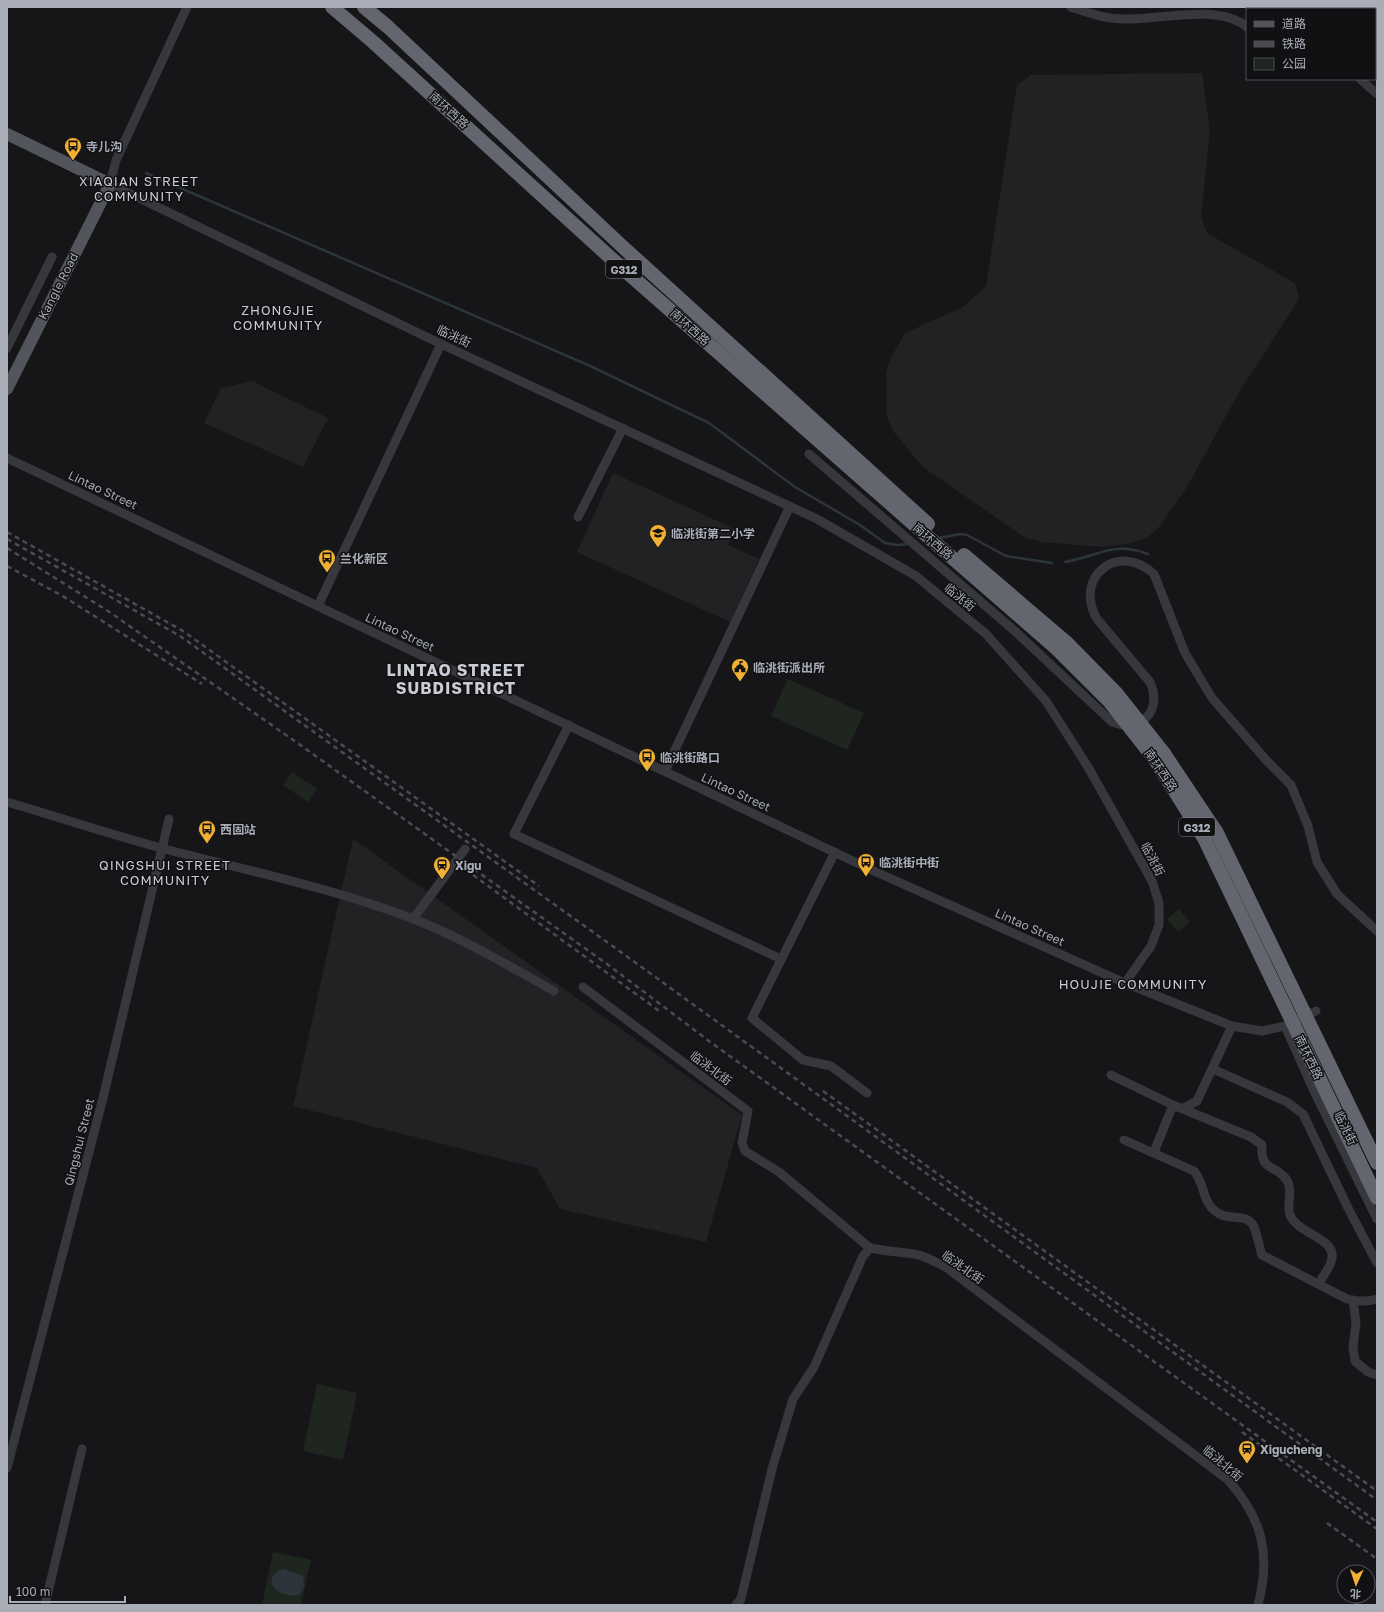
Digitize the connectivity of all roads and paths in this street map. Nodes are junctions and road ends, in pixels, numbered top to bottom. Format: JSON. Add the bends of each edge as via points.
{"nodes":[{"id":1,"x":187,"y":7,"type":"edge"},
{"id":2,"x":332,"y":7,"type":"edge"},
{"id":3,"x":364,"y":7,"type":"edge"},
{"id":4,"x":1071,"y":7,"type":"edge"},
{"id":5,"x":1246,"y":27,"type":"edge"},
{"id":6,"x":1361,"y":80,"type":"edge"},
{"id":7,"x":1377,"y":94,"type":"edge"},
{"id":8,"x":7,"y":134,"type":"edge"},
{"id":9,"x":110,"y":184,"type":"junction"},
{"id":10,"x":624,"y":248,"type":"junction"},
{"id":11,"x":52,"y":257,"type":"dead end"},
{"id":12,"x":613,"y":260,"type":"junction"},
{"id":13,"x":441,"y":344,"type":"junction"},
{"id":14,"x":7,"y":348,"type":"edge"},
{"id":15,"x":7,"y":389,"type":"edge"},
{"id":16,"x":624,"y":428,"type":"junction"},
{"id":17,"x":809,"y":454,"type":"dead end"},
{"id":18,"x":7,"y":458,"type":"edge"},
{"id":19,"x":790,"y":506,"type":"junction"},
{"id":20,"x":578,"y":517,"type":"dead end"},
{"id":21,"x":923,"y":526,"type":"junction"},
{"id":22,"x":318,"y":606,"type":"junction"},
{"id":23,"x":569,"y":726,"type":"junction"},
{"id":24,"x":665,"y":771,"type":"junction"},
{"id":25,"x":7,"y":802,"type":"edge"},
{"id":26,"x":169,"y":819,"type":"dead end"},
{"id":27,"x":161,"y":848,"type":"junction"},
{"id":28,"x":465,"y":849,"type":"dead end"},
{"id":29,"x":835,"y":852,"type":"junction"},
{"id":30,"x":413,"y":919,"type":"junction"},
{"id":31,"x":1377,"y":931,"type":"edge"},
{"id":32,"x":781,"y":959,"type":"junction"},
{"id":33,"x":1125,"y":983,"type":"junction"},
{"id":34,"x":583,"y":988,"type":"dead end"},
{"id":35,"x":554,"y":991,"type":"dead end"},
{"id":36,"x":1316,"y":1011,"type":"dead end"},
{"id":37,"x":1232,"y":1026,"type":"junction"},
{"id":38,"x":1285,"y":1026,"type":"junction"},
{"id":39,"x":1213,"y":1068,"type":"junction"},
{"id":40,"x":1111,"y":1075,"type":"dead end"},
{"id":41,"x":868,"y":1093,"type":"dead end"},
{"id":42,"x":1173,"y":1104,"type":"junction"},
{"id":43,"x":1184,"y":1108,"type":"junction"},
{"id":44,"x":1124,"y":1140,"type":"dead end"},
{"id":45,"x":1154,"y":1152,"type":"junction"},
{"id":46,"x":1377,"y":1163,"type":"edge"},
{"id":47,"x":1377,"y":1198,"type":"edge"},
{"id":48,"x":1377,"y":1220,"type":"edge"},
{"id":49,"x":870,"y":1248,"type":"junction"},
{"id":50,"x":1377,"y":1262,"type":"edge"},
{"id":51,"x":1319,"y":1283,"type":"junction"},
{"id":52,"x":1377,"y":1299,"type":"edge"},
{"id":53,"x":1353,"y":1300,"type":"junction"},
{"id":54,"x":1377,"y":1375,"type":"edge"},
{"id":55,"x":82,"y":1449,"type":"dead end"},
{"id":56,"x":7,"y":1468,"type":"edge"},
{"id":57,"x":45,"y":1605,"type":"edge"},
{"id":58,"x":736,"y":1605,"type":"edge"},
{"id":59,"x":1258,"y":1605,"type":"edge"}],
"edges":[{"from":1,"to":9,"type":"street","via":[[116,160]]},
{"from":2,"to":12,"type":"highway","name":"南环西路","number":"G312"},
{"from":3,"to":10,"type":"highway","name":"南环西路","number":"G312"},
{"from":4,"to":5,"type":"street","via":[[1099,17],[1125,19],[1204,13],[1225,17]]},
{"from":6,"to":7,"type":"street"},
{"from":8,"to":9,"type":"main road"},
{"from":9,"to":13,"type":"street","name":"临洮街"},
{"from":9,"to":15,"type":"main road","name":"Kangle Road"},
{"from":10,"to":12,"type":"main road"},
{"from":10,"to":21,"type":"highway","name":"南环西路","number":"G312"},
{"from":11,"to":14,"type":"street"},
{"from":12,"to":21,"type":"highway","name":"南环西路","number":"G312"},
{"from":13,"to":16,"type":"street","name":"临洮街"},
{"from":13,"to":22,"type":"street"},
{"from":16,"to":19,"type":"street","name":"临洮街"},
{"from":16,"to":20,"type":"street"},
{"from":17,"to":31,"type":"street","via":[[1016,632],[1112,722],[1121,726],[1140,723],[1147,717],[1155,700],[1154,691],[1150,682],[1098,619],[1092,609],[1091,587],[1095,577],[1113,562],[1124,560],[1145,566],[1154,574],[1185,653],[1212,698],[1291,785],[1308,826],[1317,862],[1337,894]]},
{"from":18,"to":22,"type":"street","name":"Lintao Street"},
{"from":19,"to":24,"type":"street"},
{"from":19,"to":33,"type":"street","name":"临洮街","via":[[817,518],[916,576],[986,634],[1046,701],[1088,767],[1152,881],[1159,902],[1159,925],[1151,946]]},
{"from":21,"to":46,"type":"highway","name":"南环西路","number":"G312","bridge":true,"via":[[1066,642],[1117,694],[1163,752],[1217,833]]},
{"from":21,"to":47,"type":"highway","name":"南环西路","number":"G312","bridge":true,"via":[[1057,649],[1109,701],[1156,761],[1204,838]]},
{"from":22,"to":23,"type":"street","name":"Lintao Street"},
{"from":23,"to":24,"type":"street","name":"Lintao Street"},
{"from":23,"to":32,"type":"street","via":[[514,834]]},
{"from":24,"to":29,"type":"street","name":"Lintao Street"},
{"from":25,"to":27,"type":"street"},
{"from":26,"to":27,"type":"street","name":"Qingshui Street"},
{"from":27,"to":30,"type":"street","via":[[292,880],[368,902]]},
{"from":27,"to":56,"type":"street","name":"Qingshui Street","via":[[103,1098]]},
{"from":28,"to":30,"type":"street"},
{"from":29,"to":32,"type":"street"},
{"from":29,"to":33,"type":"street","name":"Lintao Street"},
{"from":30,"to":35,"type":"street","via":[[465,942]]},
{"from":32,"to":41,"type":"street","via":[[752,1018],[803,1060],[830,1066]]},
{"from":33,"to":37,"type":"street"},
{"from":34,"to":49,"type":"street","name":"临洮北街","via":[[748,1111],[742,1143],[746,1151],[779,1172]]},
{"from":36,"to":38,"type":"street"},
{"from":37,"to":38,"type":"street","via":[[1262,1032]]},
{"from":37,"to":39,"type":"street"},
{"from":38,"to":48,"type":"street","name":"临洮街"},
{"from":39,"to":43,"type":"street","via":[[1197,1100]]},
{"from":39,"to":50,"type":"street","via":[[1287,1102],[1303,1114]]},
{"from":40,"to":42,"type":"street"},
{"from":42,"to":43,"type":"street"},
{"from":42,"to":45,"type":"street"},
{"from":43,"to":51,"type":"street","via":[[1251,1137],[1262,1145],[1266,1165],[1283,1176],[1289,1184],[1290,1216],[1304,1231],[1324,1241],[1332,1250],[1331,1262]]},
{"from":44,"to":45,"type":"street"},
{"from":45,"to":51,"type":"street","via":[[1194,1171],[1200,1178],[1209,1205],[1215,1212],[1224,1217],[1244,1218],[1249,1221],[1255,1230],[1262,1255]]},
{"from":49,"to":58,"type":"street","via":[[863,1256],[814,1367],[793,1399],[772,1469],[741,1600]]},
{"from":49,"to":59,"type":"street","name":"临洮北街","via":[[915,1254],[947,1268],[1228,1480],[1248,1504],[1261,1533],[1264,1577]]},
{"from":51,"to":53,"type":"street"},
{"from":52,"to":53,"type":"street","via":[[1369,1302]]},
{"from":53,"to":54,"type":"street","via":[[1356,1323],[1353,1347],[1355,1361],[1368,1372]]},
{"from":55,"to":57,"type":"street"}]}
